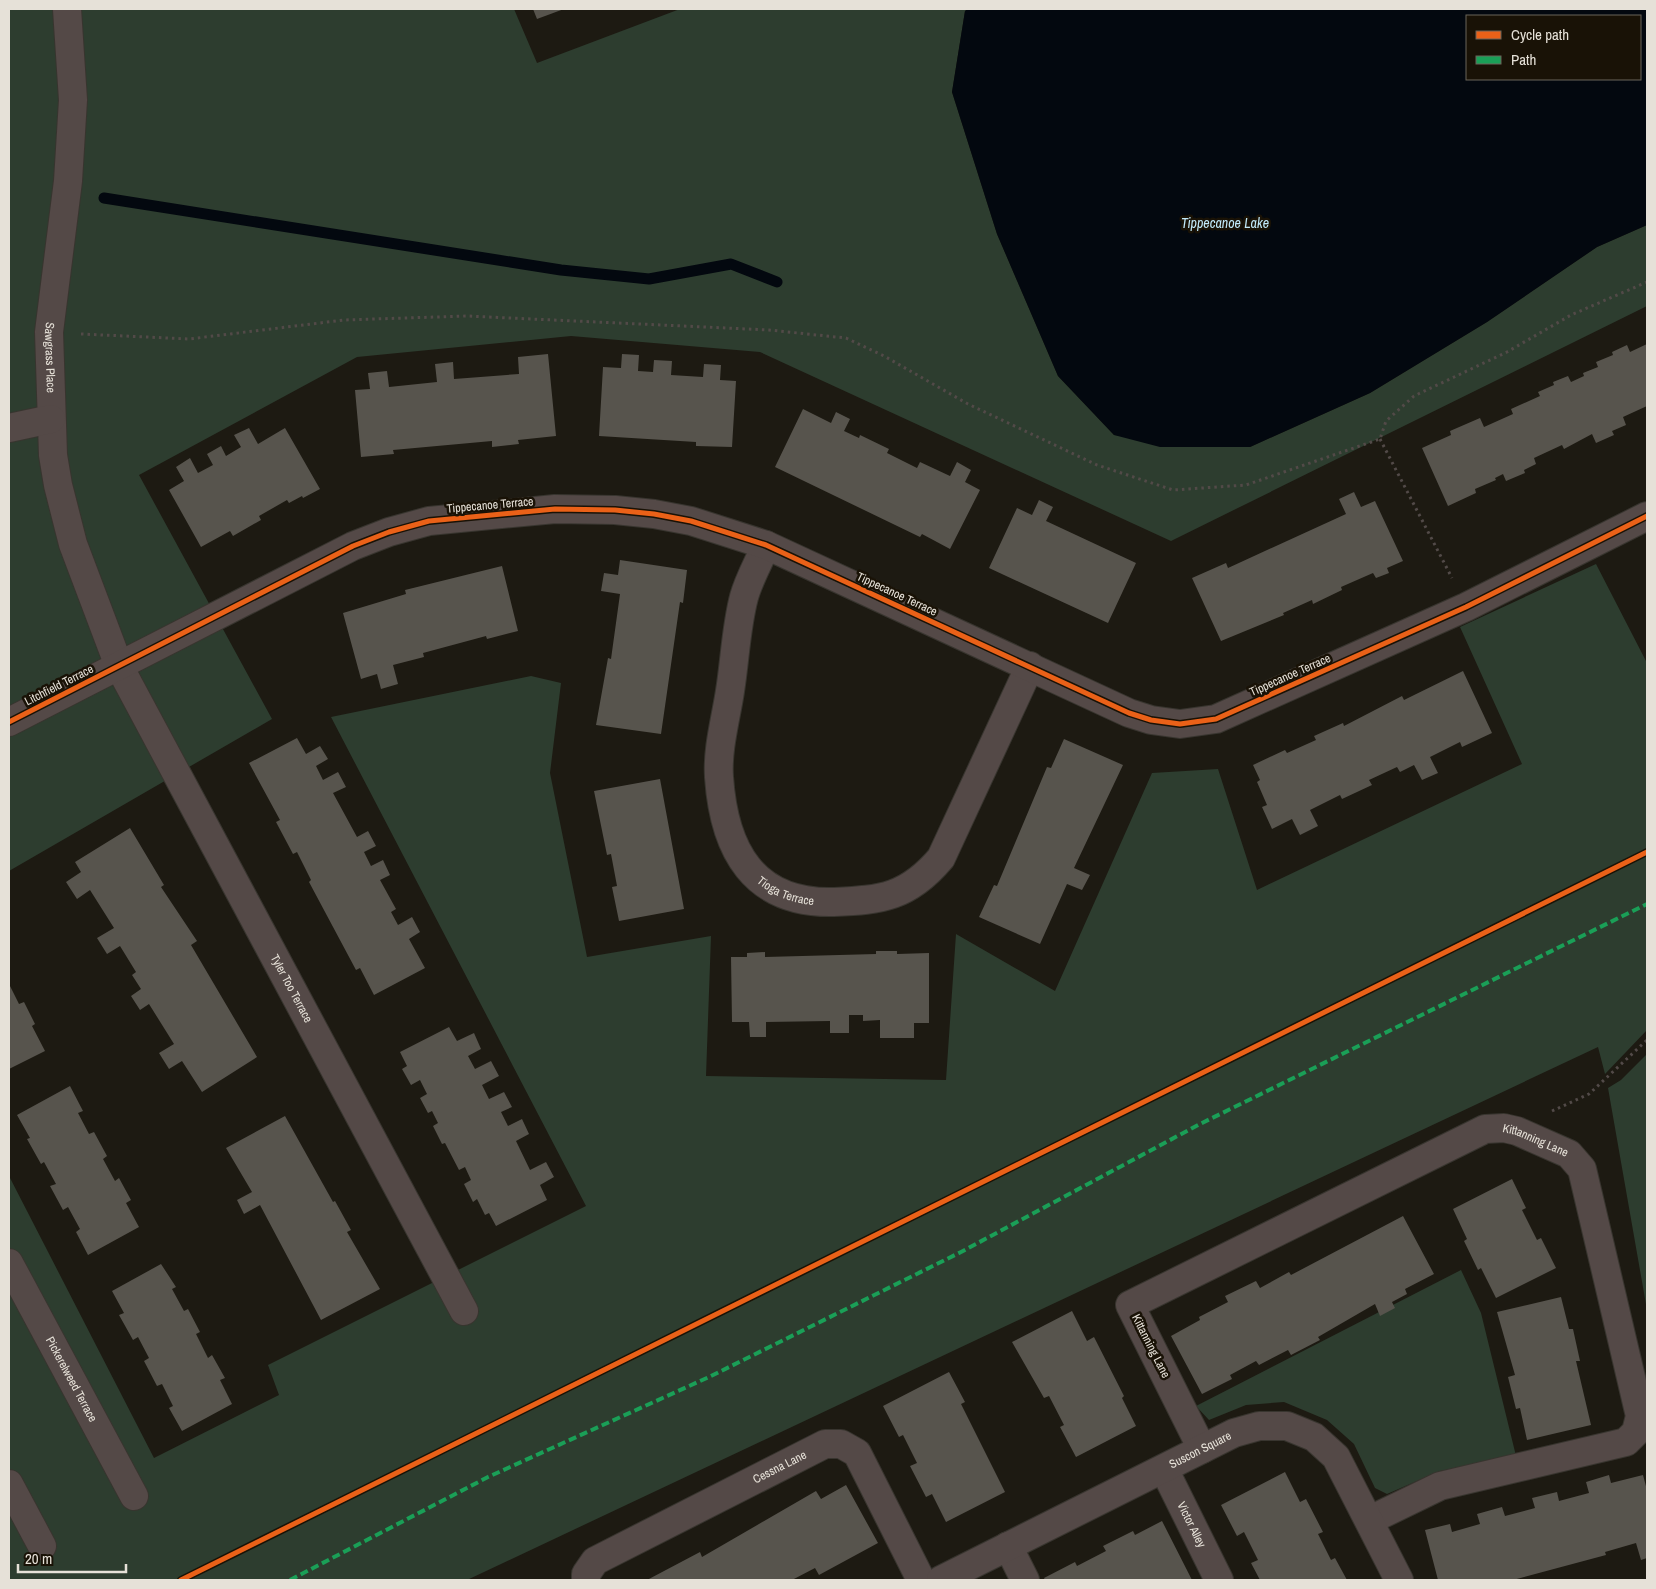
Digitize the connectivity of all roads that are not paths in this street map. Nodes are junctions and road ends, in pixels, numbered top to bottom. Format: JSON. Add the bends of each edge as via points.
{"nodes":[{"id":1,"x":67,"y":9,"type":"edge"},
{"id":2,"x":51,"y":419,"type":"junction"},
{"id":3,"x":9,"y":428,"type":"edge"},
{"id":4,"x":1647,"y":516,"type":"edge"},
{"id":5,"x":766,"y":545,"type":"junction"},
{"id":6,"x":118,"y":666,"type":"junction"},
{"id":7,"x":1030,"y":666,"type":"junction"},
{"id":8,"x":9,"y":722,"type":"edge"},
{"id":9,"x":9,"y":1263,"type":"edge"},
{"id":10,"x":464,"y":1311,"type":"dead end"},
{"id":11,"x":1202,"y":1449,"type":"junction"},
{"id":12,"x":1164,"y":1469,"type":"junction"},
{"id":13,"x":9,"y":1484,"type":"edge"},
{"id":14,"x":134,"y":1496,"type":"dead end"},
{"id":15,"x":1370,"y":1520,"type":"junction"},
{"id":16,"x":42,"y":1546,"type":"dead end"},
{"id":17,"x":1008,"y":1546,"type":"junction"},
{"id":18,"x":586,"y":1580,"type":"edge"},
{"id":19,"x":921,"y":1580,"type":"edge"},
{"id":20,"x":942,"y":1580,"type":"edge"},
{"id":21,"x":1025,"y":1580,"type":"edge"},
{"id":22,"x":1219,"y":1580,"type":"edge"},
{"id":23,"x":1399,"y":1580,"type":"edge"}],
"edges":[{"from":1,"to":2,"type":"street","name":"Sawgrass Place","via":[[73,100],[68,181],[49,332]]},
{"from":2,"to":3,"type":"street"},
{"from":2,"to":6,"type":"street","name":"Sawgrass Place","via":[[58,486],[72,544]]},
{"from":4,"to":7,"type":"street","name":"Tippecanoe Terrace","via":[[1466,607],[1216,719],[1180,724],[1151,720]]},
{"from":5,"to":6,"type":"street","name":"Tippecanoe Terrace","via":[[691,521],[615,510],[554,509],[428,521],[353,546]]},
{"from":5,"to":7,"type":"street","name":"Tippecanoe Terrace"},
{"from":5,"to":7,"type":"street","name":"Tioga Terrace","via":[[744,599],[719,776],[727,828],[738,856],[759,879],[784,895],[812,902],[867,901],[897,894],[921,880],[941,858]]},
{"from":6,"to":8,"type":"street","name":"Litchfield Terrace"},
{"from":6,"to":10,"type":"street","name":"Tyler Too Terrace"},
{"from":9,"to":14,"type":"street","name":"Pickerelweed Terrace"},
{"from":11,"to":12,"type":"street","name":"Suscon Square"},
{"from":11,"to":15,"type":"street","name":"Suscon Square","via":[[1234,1433],[1259,1426],[1287,1426],[1314,1437],[1336,1457]]},
{"from":11,"to":15,"type":"street","name":"Kittanning Lane","via":[[1130,1305],[1485,1129],[1517,1131],[1570,1154],[1582,1169],[1640,1416],[1636,1432],[1626,1442],[1440,1486]]},
{"from":12,"to":17,"type":"street","name":"Suscon Square"},
{"from":12,"to":22,"type":"street","name":"Victor Alley"},
{"from":13,"to":16,"type":"street"},
{"from":15,"to":23,"type":"street","name":"Suscon Square"},
{"from":17,"to":20,"type":"street","name":"Suscon Square"},
{"from":17,"to":21,"type":"street"},
{"from":18,"to":19,"type":"street","name":"Cessna Lane","via":[[586,1574],[595,1561],[825,1444],[841,1444],[857,1453]]}]}
